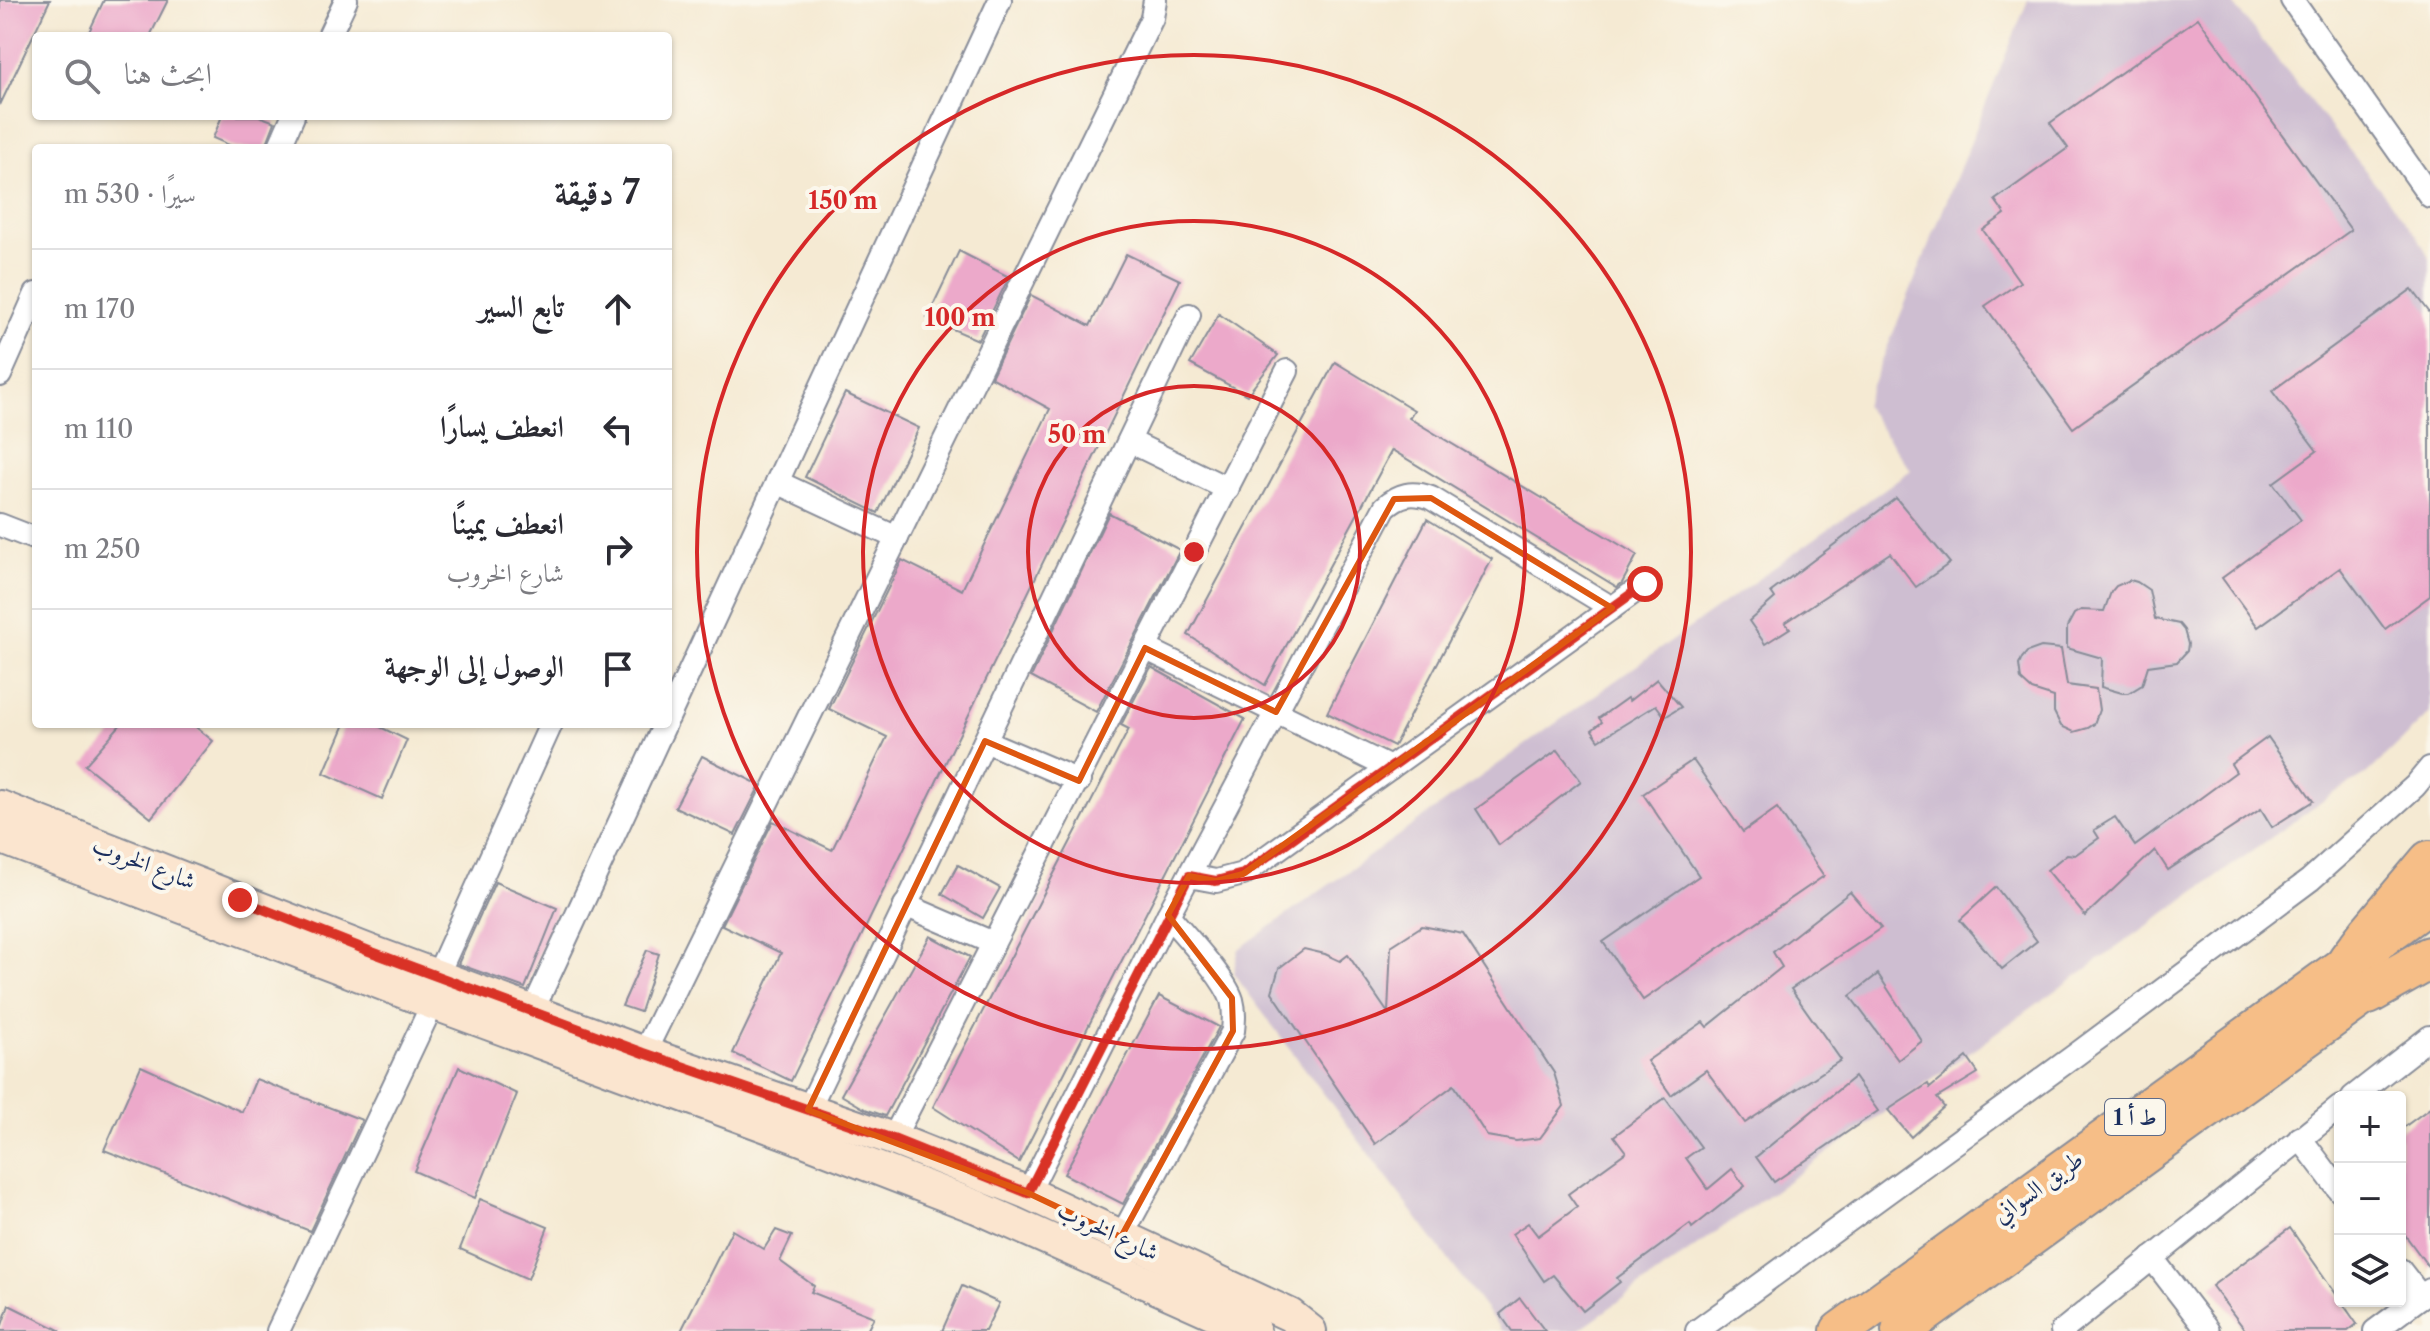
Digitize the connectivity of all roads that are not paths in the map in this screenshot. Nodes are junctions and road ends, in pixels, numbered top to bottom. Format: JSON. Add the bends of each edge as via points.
{"nodes":[{"id":1,"x":346,"y":0,"type":"edge"},
{"id":2,"x":1000,"y":0,"type":"edge"},
{"id":3,"x":1155,"y":0,"type":"edge"},
{"id":4,"x":2292,"y":0,"type":"edge"},
{"id":5,"x":331,"y":32,"type":"edge"},
{"id":6,"x":291,"y":120,"type":"edge"},
{"id":7,"x":281,"y":144,"type":"edge"},
{"id":8,"x":2430,"y":196,"type":"edge"},
{"id":9,"x":32,"y":303,"type":"edge"},
{"id":10,"x":1189,"y":315,"type":"dead end"},
{"id":11,"x":1287,"y":371,"type":"dead end"},
{"id":12,"x":0,"y":375,"type":"edge"},
{"id":13,"x":1129,"y":441,"type":"junction"},
{"id":14,"x":777,"y":482,"type":"junction"},
{"id":15,"x":1228,"y":489,"type":"junction"},
{"id":16,"x":0,"y":525,"type":"edge"},
{"id":17,"x":32,"y":537,"type":"edge"},
{"id":18,"x":897,"y":538,"type":"junction"},
{"id":19,"x":1645,"y":584,"type":"dead end"},
{"id":20,"x":1612,"y":608,"type":"junction"},
{"id":21,"x":1145,"y":648,"type":"junction"},
{"id":22,"x":672,"y":709,"type":"edge"},
{"id":23,"x":1276,"y":712,"type":"junction"},
{"id":24,"x":549,"y":728,"type":"edge"},
{"id":25,"x":663,"y":728,"type":"edge"},
{"id":26,"x":985,"y":741,"type":"junction"},
{"id":27,"x":1390,"y":768,"type":"junction"},
{"id":28,"x":2430,"y":768,"type":"edge"},
{"id":29,"x":1079,"y":781,"type":"junction"},
{"id":30,"x":0,"y":807,"type":"edge"},
{"id":31,"x":0,"y":837,"type":"edge"},
{"id":32,"x":2430,"y":862,"type":"edge"},
{"id":33,"x":1189,"y":876,"type":"junction"},
{"id":34,"x":2430,"y":903,"type":"edge"},
{"id":35,"x":905,"y":905,"type":"junction"},
{"id":36,"x":1168,"y":915,"type":"junction"},
{"id":37,"x":993,"y":943,"type":"junction"},
{"id":38,"x":2430,"y":948,"type":"edge"},
{"id":39,"x":2430,"y":958,"type":"edge"},
{"id":40,"x":2359,"y":977,"type":"junction"},
{"id":41,"x":435,"y":990,"type":"junction"},
{"id":42,"x":532,"y":1012,"type":"junction"},
{"id":43,"x":2430,"y":1037,"type":"edge"},
{"id":44,"x":644,"y":1053,"type":"junction"},
{"id":45,"x":2361,"y":1091,"type":"edge"},
{"id":46,"x":808,"y":1110,"type":"junction"},
{"id":47,"x":2334,"y":1112,"type":"edge"},
{"id":48,"x":2300,"y":1138,"type":"junction"},
{"id":49,"x":893,"y":1139,"type":"junction"},
{"id":50,"x":2334,"y":1183,"type":"edge"},
{"id":51,"x":984,"y":1193,"type":"junction"},
{"id":52,"x":1028,"y":1193,"type":"junction"},
{"id":53,"x":1121,"y":1237,"type":"junction"},
{"id":54,"x":2152,"y":1258,"type":"junction"},
{"id":55,"x":2406,"y":1276,"type":"edge"},
{"id":56,"x":2425,"y":1294,"type":"edge"},
{"id":57,"x":278,"y":1331,"type":"edge"},
{"id":58,"x":1254,"y":1331,"type":"edge"},
{"id":59,"x":1310,"y":1331,"type":"edge"},
{"id":60,"x":1697,"y":1331,"type":"edge"},
{"id":61,"x":1840,"y":1331,"type":"edge"},
{"id":62,"x":1901,"y":1331,"type":"edge"},
{"id":63,"x":2062,"y":1331,"type":"edge"},
{"id":64,"x":2208,"y":1331,"type":"edge"},
{"id":65,"x":2375,"y":1331,"type":"edge"}],
"edges":[{"from":1,"to":5,"type":"street"},
{"from":2,"to":14,"type":"street"},
{"from":3,"to":18,"type":"street","via":[[1152,18]]},
{"from":4,"to":8,"type":"street"},
{"from":6,"to":7,"type":"street"},
{"from":9,"to":12,"type":"street"},
{"from":10,"to":13,"type":"street"},
{"from":11,"to":15,"type":"street"},
{"from":13,"to":15,"type":"street"},
{"from":13,"to":26,"type":"street"},
{"from":14,"to":18,"type":"street"},
{"from":14,"to":22,"type":"street"},
{"from":15,"to":21,"type":"street"},
{"from":16,"to":17,"type":"street"},
{"from":18,"to":44,"type":"street"},
{"from":19,"to":20,"type":"street"},
{"from":20,"to":23,"type":"street","via":[[1431,498],[1406,494],[1385,507]]},
{"from":20,"to":27,"type":"street"},
{"from":21,"to":23,"type":"street"},
{"from":21,"to":29,"type":"street"},
{"from":23,"to":27,"type":"street"},
{"from":23,"to":33,"type":"street"},
{"from":24,"to":41,"type":"street"},
{"from":25,"to":42,"type":"street"},
{"from":26,"to":29,"type":"street"},
{"from":26,"to":35,"type":"street"},
{"from":27,"to":33,"type":"street","via":[[1243,874],[1216,881]]},
{"from":28,"to":60,"type":"street","via":[[2310,880]]},
{"from":29,"to":37,"type":"street"},
{"from":30,"to":41,"type":"main road","name":"شارع الخروب"},
{"from":31,"to":41,"type":"main road","name":"شارع الخروب"},
{"from":32,"to":40,"type":"highway","via":[[2371,932]]},
{"from":33,"to":36,"type":"street"},
{"from":34,"to":40,"type":"highway","name":"طريق السواني","number":"ط أ 1"},
{"from":35,"to":37,"type":"street"},
{"from":35,"to":46,"type":"street"},
{"from":36,"to":52,"type":"street"},
{"from":36,"to":53,"type":"street","via":[[1232,998],[1233,1031]]},
{"from":37,"to":49,"type":"street"},
{"from":38,"to":40,"type":"highway","name":"طريق السواني","number":"ط أ 1"},
{"from":39,"to":40,"type":"highway"},
{"from":40,"to":61,"type":"highway","name":"طريق السواني","number":"ط أ 1"},
{"from":40,"to":62,"type":"highway","name":"طريق السواني","number":"ط أ 1"},
{"from":41,"to":42,"type":"main road","name":"شارع الخروب"},
{"from":41,"to":51,"type":"main road","name":"شارع الخروب","via":[[794,1136]]},
{"from":41,"to":57,"type":"street"},
{"from":42,"to":44,"type":"main road","name":"شارع الخروب"},
{"from":43,"to":45,"type":"street"},
{"from":44,"to":46,"type":"main road","name":"شارع الخروب"},
{"from":46,"to":49,"type":"main road","name":"شارع الخروب"},
{"from":47,"to":48,"type":"street"},
{"from":48,"to":50,"type":"street"},
{"from":48,"to":54,"type":"street"},
{"from":49,"to":51,"type":"main road","name":"شارع الخروب"},
{"from":51,"to":52,"type":"main road","name":"شارع الخروب"},
{"from":51,"to":58,"type":"main road","name":"شارع الخروب"},
{"from":52,"to":53,"type":"main road","name":"شارع الخروب"},
{"from":53,"to":59,"type":"main road","name":"شارع الخروب","via":[[1290,1315]]},
{"from":54,"to":63,"type":"street"},
{"from":54,"to":64,"type":"street"},
{"from":55,"to":56,"type":"street"},
{"from":56,"to":65,"type":"street"}]}
